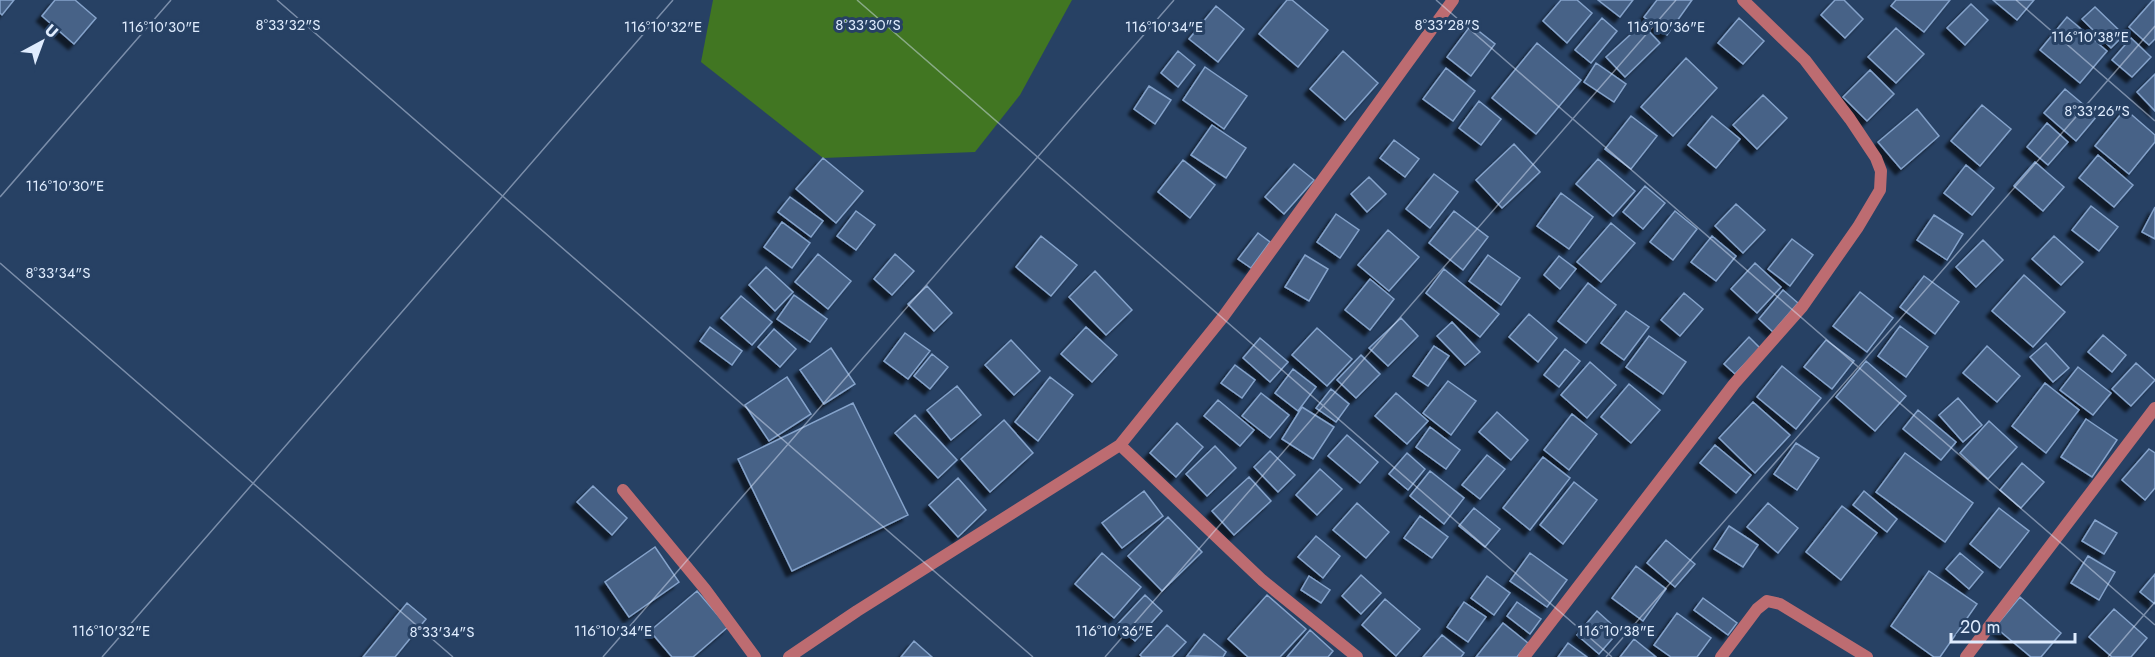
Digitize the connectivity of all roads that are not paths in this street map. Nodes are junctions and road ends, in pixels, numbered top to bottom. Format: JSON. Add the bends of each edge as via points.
{"nodes":[{"id":1,"x":1454,"y":0,"type":"edge"},
{"id":2,"x":1743,"y":0,"type":"edge"},
{"id":3,"x":2155,"y":408,"type":"edge"},
{"id":4,"x":1120,"y":446,"type":"junction"},
{"id":5,"x":622,"y":490,"type":"dead end"},
{"id":6,"x":755,"y":657,"type":"edge"},
{"id":7,"x":789,"y":657,"type":"edge"},
{"id":8,"x":1358,"y":657,"type":"edge"},
{"id":9,"x":1524,"y":657,"type":"edge"},
{"id":10,"x":1721,"y":657,"type":"edge"},
{"id":11,"x":1867,"y":657,"type":"edge"},
{"id":12,"x":1966,"y":657,"type":"edge"}],
"edges":[{"from":1,"to":4,"type":"street","via":[[1223,317]]},
{"from":2,"to":9,"type":"street","via":[[1805,60],[1851,119],[1876,158],[1881,171],[1880,190],[1802,307],[1734,384]]},
{"from":3,"to":12,"type":"street"},
{"from":4,"to":7,"type":"street"},
{"from":4,"to":8,"type":"street","via":[[1262,580]]},
{"from":5,"to":6,"type":"street","via":[[705,589]]},
{"from":10,"to":11,"type":"street","via":[[1767,601],[1780,604]]}]}
